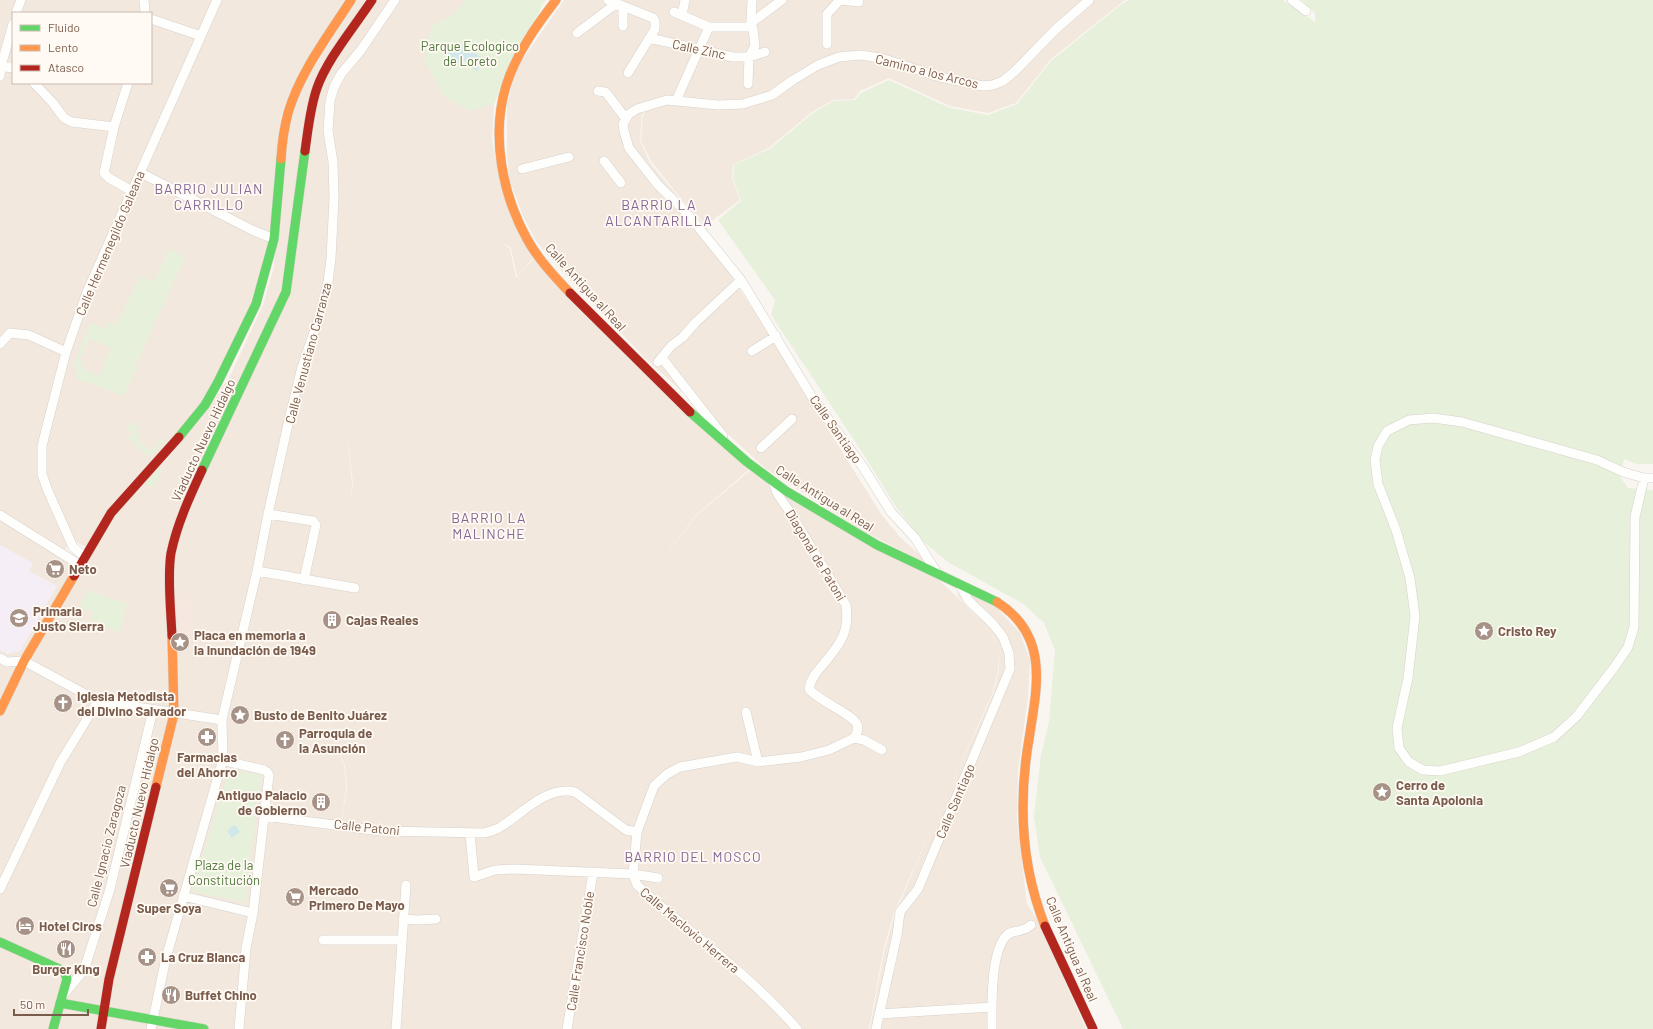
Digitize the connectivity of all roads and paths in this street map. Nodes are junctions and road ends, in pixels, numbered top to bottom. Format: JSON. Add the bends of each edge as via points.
{"nodes":[{"id":1,"x":21,"y":0,"type":"edge"},
{"id":2,"x":144,"y":0,"type":"edge"},
{"id":3,"x":217,"y":0,"type":"edge"},
{"id":4,"x":352,"y":0,"type":"edge"},
{"id":5,"x":372,"y":0,"type":"edge"},
{"id":6,"x":396,"y":0,"type":"edge"},
{"id":7,"x":556,"y":0,"type":"edge"},
{"id":8,"x":608,"y":0,"type":"edge"},
{"id":9,"x":685,"y":0,"type":"edge"},
{"id":10,"x":752,"y":0,"type":"edge"},
{"id":11,"x":782,"y":0,"type":"edge"},
{"id":12,"x":840,"y":0,"type":"edge"},
{"id":13,"x":1089,"y":0,"type":"edge"},
{"id":14,"x":1292,"y":0,"type":"edge"},
{"id":15,"x":859,"y":2,"type":"dead end"},
{"id":16,"x":624,"y":5,"type":"edge"},
{"id":17,"x":1306,"y":11,"type":"dead end"},
{"id":18,"x":16,"y":12,"type":"edge"},
{"id":19,"x":145,"y":12,"type":"edge"},
{"id":20,"x":152,"y":19,"type":"edge"},
{"id":21,"x":751,"y":25,"type":"junction"},
{"id":22,"x":623,"y":26,"type":"dead end"},
{"id":23,"x":710,"y":27,"type":"junction"},
{"id":24,"x":12,"y":28,"type":"edge"},
{"id":25,"x":577,"y":33,"type":"dead end"},
{"id":26,"x":201,"y":36,"type":"junction"},
{"id":27,"x":649,"y":38,"type":"junction"},
{"id":28,"x":827,"y":44,"type":"dead end"},
{"id":29,"x":699,"y":50,"type":"junction"},
{"id":30,"x":765,"y":52,"type":"dead end"},
{"id":31,"x":749,"y":57,"type":"junction"},
{"id":32,"x":12,"y":68,"type":"edge"},
{"id":33,"x":0,"y":70,"type":"edge"},
{"id":34,"x":628,"y":73,"type":"dead end"},
{"id":35,"x":35,"y":84,"type":"edge"},
{"id":36,"x":128,"y":84,"type":"edge"},
{"id":37,"x":748,"y":84,"type":"dead end"},
{"id":38,"x":598,"y":90,"type":"dead end"},
{"id":39,"x":676,"y":101,"type":"junction"},
{"id":40,"x":626,"y":119,"type":"junction"},
{"id":41,"x":114,"y":127,"type":"junction"},
{"id":42,"x":569,"y":157,"type":"dead end"},
{"id":43,"x":604,"y":161,"type":"dead end"},
{"id":44,"x":522,"y":170,"type":"dead end"},
{"id":45,"x":141,"y":173,"type":"junction"},
{"id":46,"x":621,"y":184,"type":"dead end"},
{"id":47,"x":132,"y":191,"type":"junction"},
{"id":48,"x":274,"y":239,"type":"junction"},
{"id":49,"x":741,"y":280,"type":"junction"},
{"id":50,"x":776,"y":336,"type":"junction"},
{"id":51,"x":0,"y":344,"type":"edge"},
{"id":52,"x":752,"y":350,"type":"dead end"},
{"id":53,"x":66,"y":352,"type":"junction"},
{"id":54,"x":792,"y":419,"type":"dead end"},
{"id":55,"x":732,"y":448,"type":"junction"},
{"id":56,"x":761,"y":448,"type":"dead end"},
{"id":57,"x":1648,"y":478,"type":"edge"},
{"id":58,"x":773,"y":482,"type":"junction"},
{"id":59,"x":0,"y":514,"type":"edge"},
{"id":60,"x":268,"y":514,"type":"junction"},
{"id":61,"x":85,"y":557,"type":"junction"},
{"id":62,"x":80,"y":565,"type":"junction"},
{"id":63,"x":257,"y":571,"type":"junction"},
{"id":64,"x":937,"y":573,"type":"junction"},
{"id":65,"x":304,"y":580,"type":"junction"},
{"id":66,"x":960,"y":585,"type":"junction"},
{"id":67,"x":355,"y":588,"type":"dead end"},
{"id":68,"x":0,"y":658,"type":"edge"},
{"id":69,"x":24,"y":661,"type":"junction"},
{"id":70,"x":98,"y":701,"type":"junction"},
{"id":71,"x":153,"y":710,"type":"junction"},
{"id":72,"x":0,"y":711,"type":"edge"},
{"id":73,"x":746,"y":712,"type":"dead end"},
{"id":74,"x":174,"y":714,"type":"junction"},
{"id":75,"x":222,"y":720,"type":"junction"},
{"id":76,"x":854,"y":738,"type":"junction"},
{"id":77,"x":882,"y":750,"type":"dead end"},
{"id":78,"x":223,"y":759,"type":"junction"},
{"id":79,"x":758,"y":762,"type":"junction"},
{"id":80,"x":264,"y":816,"type":"junction"},
{"id":81,"x":637,"y":832,"type":"junction"},
{"id":82,"x":470,"y":833,"type":"junction"},
{"id":83,"x":593,"y":873,"type":"junction"},
{"id":84,"x":633,"y":874,"type":"junction"},
{"id":85,"x":658,"y":878,"type":"dead end"},
{"id":86,"x":406,"y":886,"type":"dead end"},
{"id":87,"x":0,"y":889,"type":"edge"},
{"id":88,"x":183,"y":896,"type":"junction"},
{"id":89,"x":253,"y":913,"type":"junction"},
{"id":90,"x":403,"y":919,"type":"junction"},
{"id":91,"x":436,"y":919,"type":"dead end"},
{"id":92,"x":1031,"y":925,"type":"dead end"},
{"id":93,"x":323,"y":940,"type":"dead end"},
{"id":94,"x":402,"y":940,"type":"junction"},
{"id":95,"x":0,"y":942,"type":"edge"},
{"id":96,"x":61,"y":1000,"type":"junction"},
{"id":97,"x":992,"y":1007,"type":"junction"},
{"id":98,"x":104,"y":1012,"type":"junction"},
{"id":99,"x":879,"y":1014,"type":"junction"},
{"id":100,"x":151,"y":1025,"type":"edge"},
{"id":101,"x":53,"y":1029,"type":"edge"},
{"id":102,"x":101,"y":1029,"type":"edge"},
{"id":103,"x":204,"y":1029,"type":"edge"},
{"id":104,"x":239,"y":1029,"type":"edge"},
{"id":105,"x":396,"y":1029,"type":"edge"},
{"id":106,"x":567,"y":1029,"type":"edge"},
{"id":107,"x":797,"y":1029,"type":"edge"},
{"id":108,"x":876,"y":1029,"type":"edge"},
{"id":109,"x":992,"y":1029,"type":"edge"},
{"id":110,"x":1093,"y":1029,"type":"edge"}],
"edges":[{"from":1,"to":18,"type":"street"},
{"from":2,"to":19,"type":"street"},
{"from":3,"to":26,"type":"street","name":"Calle Hermenegildo Galeana"},
{"from":4,"to":48,"type":"main road","via":[[311,62],[288,113],[282,142]]},
{"from":5,"to":74,"type":"main road","name":"Viaducto Nuevo Hidalgo","via":[[325,69],[317,87],[312,104],[286,292],[198,475],[175,538],[170,568]]},
{"from":6,"to":60,"type":"street","name":"Calle Venustiano Carranza","via":[[341,74],[330,101],[328,131],[333,162],[334,198],[331,259],[320,315],[302,367]]},
{"from":7,"to":55,"type":"main road","name":"Calle Antigua al Real","via":[[511,70],[503,98],[500,118],[502,160],[516,216],[529,242],[560,281],[642,367]]},
{"from":8,"to":16,"type":"street"},
{"from":9,"to":23,"type":"street","via":[[678,14]]},
{"from":10,"to":21,"type":"street"},
{"from":11,"to":21,"type":"street"},
{"from":12,"to":15,"type":"street"},
{"from":12,"to":28,"type":"street","via":[[827,14]]},
{"from":13,"to":39,"type":"street","name":"Camino a los Arcos","via":[[1003,82],[993,85],[983,86],[940,77],[881,58],[860,55],[839,57],[793,80],[772,95],[743,104],[718,105]]},
{"from":14,"to":17,"type":"street"},
{"from":16,"to":22,"type":"street"},
{"from":16,"to":25,"type":"street","via":[[613,6]]},
{"from":16,"to":27,"type":"street","via":[[654,19],[654,29]]},
{"from":20,"to":26,"type":"street"},
{"from":21,"to":23,"type":"street"},
{"from":21,"to":31,"type":"street","via":[[755,46]]},
{"from":23,"to":29,"type":"street"},
{"from":24,"to":33,"type":"street"},
{"from":26,"to":45,"type":"street","name":"Calle Hermenegildo Galeana"},
{"from":27,"to":29,"type":"street","name":"Calle Zinc"},
{"from":27,"to":34,"type":"street"},
{"from":29,"to":31,"type":"street","name":"Calle Zinc","via":[[733,57]]},
{"from":29,"to":39,"type":"street"},
{"from":30,"to":31,"type":"street","name":"Calle Zinc"},
{"from":31,"to":37,"type":"street"},
{"from":32,"to":33,"type":"street"},
{"from":35,"to":41,"type":"street","via":[[64,118],[72,122]]},
{"from":36,"to":41,"type":"street"},
{"from":38,"to":40,"type":"street","via":[[608,95]]},
{"from":39,"to":40,"type":"street","name":"Camino a los Arcos","via":[[667,100],[637,109]]},
{"from":40,"to":49,"type":"street","name":"Calle Santiago","via":[[623,124],[629,148],[658,185],[686,212]]},
{"from":41,"to":47,"type":"street","via":[[104,173]]},
{"from":42,"to":44,"type":"street"},
{"from":43,"to":46,"type":"street"},
{"from":45,"to":47,"type":"street","name":"Calle Hermenegildo Galeana"},
{"from":45,"to":48,"type":"street"},
{"from":47,"to":53,"type":"street","name":"Calle Hermenegildo Galeana","via":[[87,292]]},
{"from":48,"to":61,"type":"main road","via":[[256,304],[215,388],[191,422],[111,513]]},
{"from":49,"to":50,"type":"street","name":"Calle Santiago"},
{"from":49,"to":55,"type":"street","via":[[694,323],[684,337],[671,346],[660,360]]},
{"from":50,"to":52,"type":"street"},
{"from":50,"to":64,"type":"street","name":"Calle Santiago","via":[[812,397],[863,467],[891,512],[915,538]]},
{"from":51,"to":53,"type":"street","via":[[10,333],[29,335]]},
{"from":53,"to":61,"type":"street","name":"Calle Hermenegildo Galeana","via":[[42,446],[42,474],[73,547]]},
{"from":54,"to":56,"type":"street"},
{"from":55,"to":58,"type":"main road","name":"Calle Antigua al Real"},
{"from":57,"to":57,"type":"street","via":[[1623,472],[1597,460],[1462,422],[1433,418],[1409,420],[1387,431],[1378,446],[1375,460],[1378,484],[1396,530],[1410,578],[1415,616],[1408,678],[1397,728],[1399,748],[1409,762],[1423,770],[1440,771],[1519,752],[1554,736],[1577,716],[1628,647],[1634,627],[1635,517]]},
{"from":58,"to":64,"type":"main road","name":"Calle Antigua al Real","via":[[867,540]]},
{"from":58,"to":76,"type":"street","name":"Diagonal de Patoni","via":[[846,605],[848,619],[845,632],[838,646],[815,674],[809,689],[854,720],[858,725],[858,732]]},
{"from":59,"to":62,"type":"street"},
{"from":60,"to":63,"type":"street","name":"Calle Venustiano Carranza"},
{"from":60,"to":65,"type":"street","via":[[313,521],[316,526]]},
{"from":61,"to":62,"type":"main road"},
{"from":62,"to":69,"type":"main road"},
{"from":63,"to":65,"type":"street"},
{"from":63,"to":75,"type":"street","name":"Calle Venustiano Carranza"},
{"from":64,"to":66,"type":"main road","name":"Calle Antigua al Real"},
{"from":65,"to":67,"type":"street"},
{"from":66,"to":99,"type":"street","name":"Calle Santiago","via":[[968,600],[1003,636],[1010,653],[1010,669],[918,889],[900,912]]},
{"from":66,"to":110,"type":"main road","name":"Calle Antigua al Real","via":[[1004,606],[1024,627],[1035,651],[1038,666],[1037,686],[1024,787],[1024,846],[1042,920]]},
{"from":68,"to":69,"type":"street","via":[[7,662]]},
{"from":69,"to":70,"type":"street"},
{"from":69,"to":72,"type":"main road"},
{"from":70,"to":71,"type":"street"},
{"from":70,"to":87,"type":"street","via":[[60,763]]},
{"from":71,"to":74,"type":"street"},
{"from":71,"to":96,"type":"street","name":"Calle Ignacio Zaragoza","via":[[110,889],[84,970]]},
{"from":73,"to":79,"type":"street"},
{"from":74,"to":75,"type":"street"},
{"from":74,"to":98,"type":"main road","name":"Viaducto Nuevo Hidalgo","via":[[109,979]]},
{"from":75,"to":78,"type":"street","name":"Calle Venustiano Carranza"},
{"from":76,"to":77,"type":"street","via":[[864,740]]},
{"from":76,"to":79,"type":"street","via":[[829,750],[801,758]]},
{"from":78,"to":80,"type":"street","via":[[267,772],[269,775]]},
{"from":78,"to":88,"type":"street","name":"Calle Venustiano Carranza"},
{"from":79,"to":81,"type":"street","via":[[737,757],[680,767],[667,774],[654,786]]},
{"from":80,"to":82,"type":"street","name":"Calle Patoni","via":[[381,831]]},
{"from":80,"to":89,"type":"street"},
{"from":81,"to":82,"type":"street","name":"Calle Patoni","via":[[626,830],[575,792],[568,790],[556,791],[546,796],[497,829],[484,833]]},
{"from":81,"to":84,"type":"street"},
{"from":82,"to":83,"type":"street","name":"Calle Maclovio Herrera","via":[[474,877],[495,870],[515,868]]},
{"from":83,"to":84,"type":"street","name":"Calle Maclovio Herrera"},
{"from":83,"to":106,"type":"street","name":"Calle Francisco Noble"},
{"from":84,"to":85,"type":"street"},
{"from":84,"to":107,"type":"street","name":"Calle Maclovio Herrera","via":[[637,885],[777,1006]]},
{"from":86,"to":90,"type":"street"},
{"from":88,"to":89,"type":"street"},
{"from":88,"to":100,"type":"street","name":"Calle Venustiano Carranza"},
{"from":89,"to":104,"type":"street","via":[[246,948]]},
{"from":90,"to":91,"type":"street"},
{"from":90,"to":94,"type":"street"},
{"from":92,"to":97,"type":"street","via":[[1027,929],[1011,932],[1006,936],[994,964]]},
{"from":93,"to":94,"type":"street"},
{"from":94,"to":105,"type":"street"},
{"from":95,"to":96,"type":"main road","via":[[64,972],[67,979]]},
{"from":96,"to":98,"type":"main road"},
{"from":96,"to":101,"type":"main road"},
{"from":97,"to":99,"type":"street"},
{"from":97,"to":109,"type":"street"},
{"from":98,"to":100,"type":"main road"},
{"from":98,"to":102,"type":"main road","name":"Viaducto Nuevo Hidalgo"},
{"from":99,"to":108,"type":"street","name":"Calle Santiago"},
{"from":100,"to":103,"type":"main road"}]}
